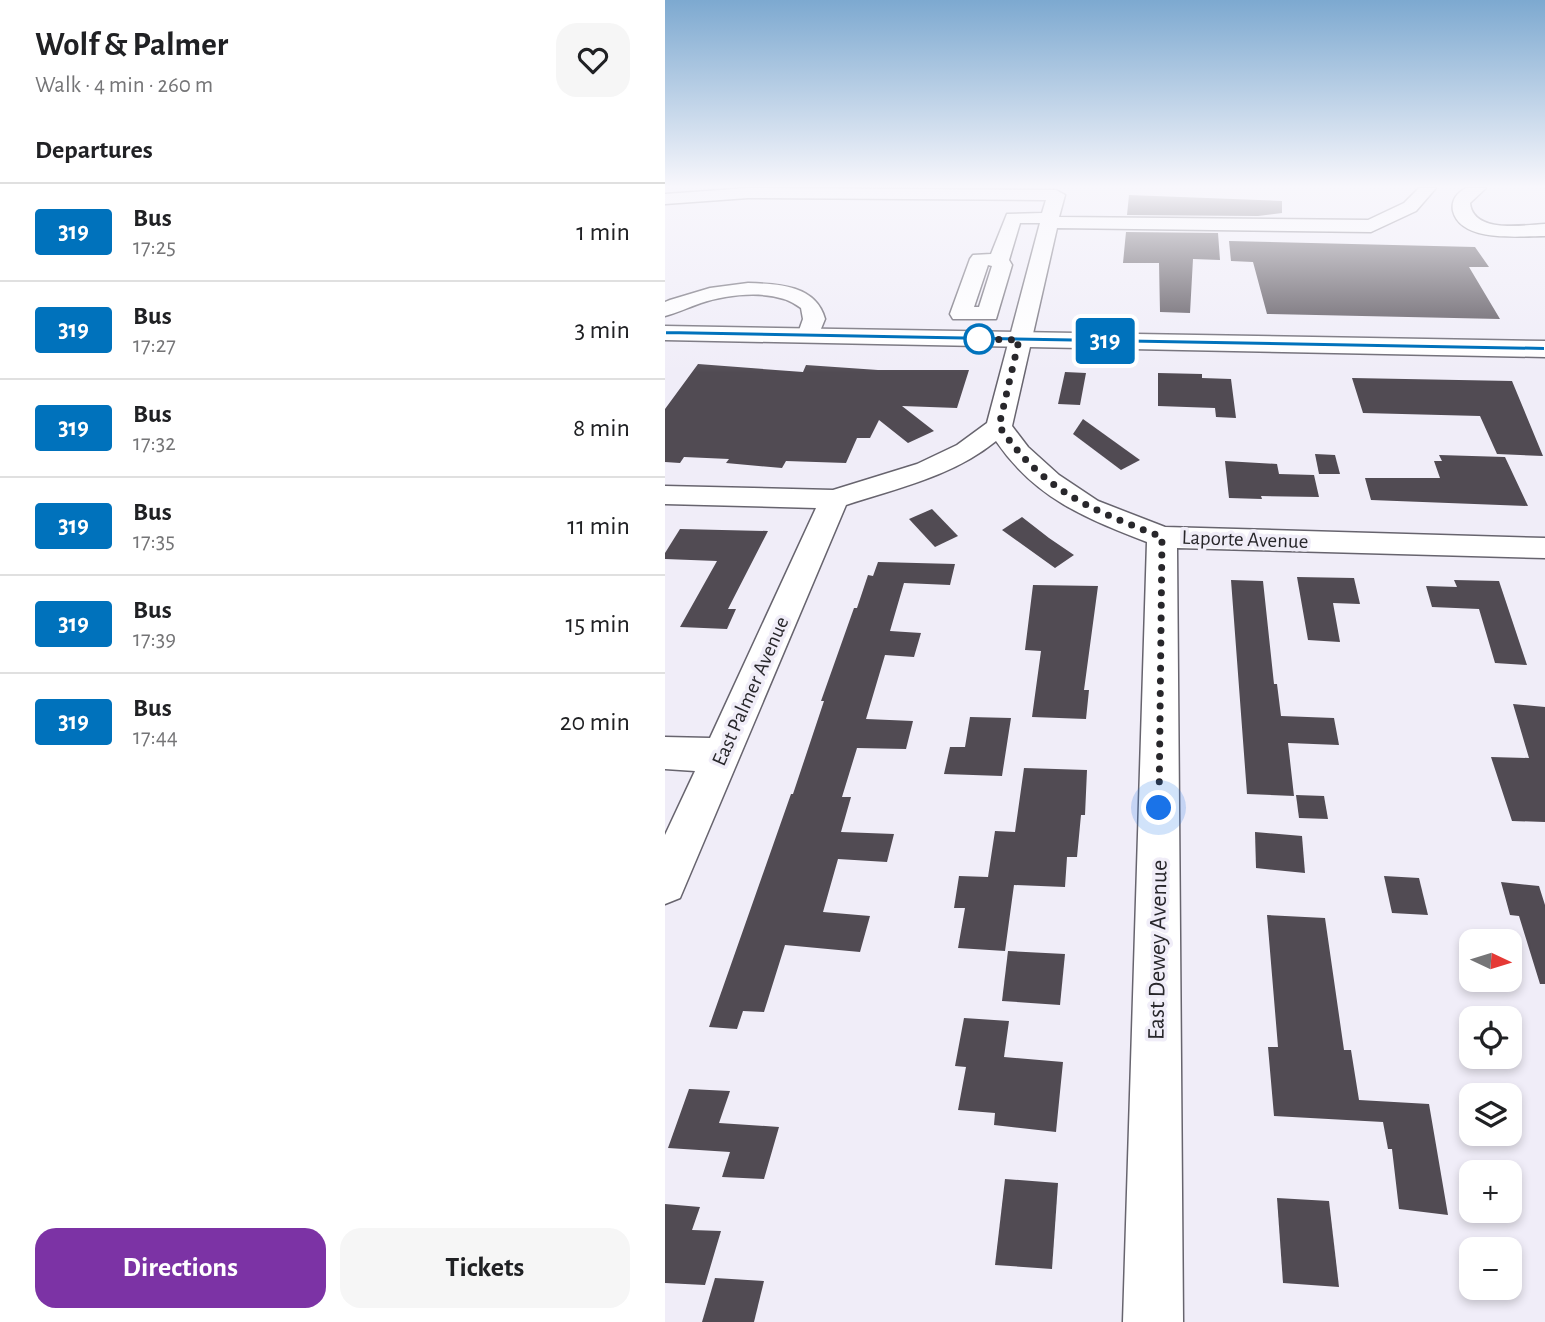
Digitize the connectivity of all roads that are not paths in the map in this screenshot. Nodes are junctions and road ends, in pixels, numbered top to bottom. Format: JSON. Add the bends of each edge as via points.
{"nodes":[{"id":1,"x":1004,"y":250,"type":"edge"},
{"id":2,"x":1043,"y":250,"type":"edge"},
{"id":3,"x":1039,"y":265,"type":"junction"},
{"id":4,"x":665,"y":310,"type":"edge"},
{"id":5,"x":665,"y":333,"type":"edge"},
{"id":6,"x":808,"y":336,"type":"junction"},
{"id":7,"x":1019,"y":340,"type":"junction"},
{"id":8,"x":1545,"y":349,"type":"edge"},
{"id":9,"x":999,"y":426,"type":"junction"},
{"id":10,"x":665,"y":495,"type":"edge"},
{"id":11,"x":834,"y":499,"type":"junction"},
{"id":12,"x":1162,"y":537,"type":"junction"},
{"id":13,"x":1545,"y":549,"type":"edge"},
{"id":14,"x":665,"y":753,"type":"edge"},
{"id":15,"x":722,"y":755,"type":"junction"},
{"id":16,"x":665,"y":883,"type":"edge"},
{"id":17,"x":1153,"y":1322,"type":"edge"}],
"edges":[{"from":1,"to":3,"type":"street","via":[[1001,262]]},
{"from":2,"to":3,"type":"street"},
{"from":3,"to":7,"type":"street"},
{"from":4,"to":6,"type":"street","via":[[729,290],[783,292],[814,310],[815,323]]},
{"from":5,"to":6,"type":"main road"},
{"from":6,"to":7,"type":"main road"},
{"from":7,"to":8,"type":"main road"},
{"from":7,"to":9,"type":"street"},
{"from":9,"to":11,"type":"street","via":[[967,451],[927,470]]},
{"from":9,"to":12,"type":"street","name":"Laporte Avenue","via":[[1018,453],[1049,481],[1089,508]]},
{"from":10,"to":11,"type":"street"},
{"from":11,"to":15,"type":"street","name":"East Palmer Avenue"},
{"from":12,"to":13,"type":"street","name":"Laporte Avenue"},
{"from":12,"to":17,"type":"street","name":"East Dewey Avenue"},
{"from":14,"to":15,"type":"street"},
{"from":15,"to":16,"type":"street","name":"East Palmer Avenue"}]}
